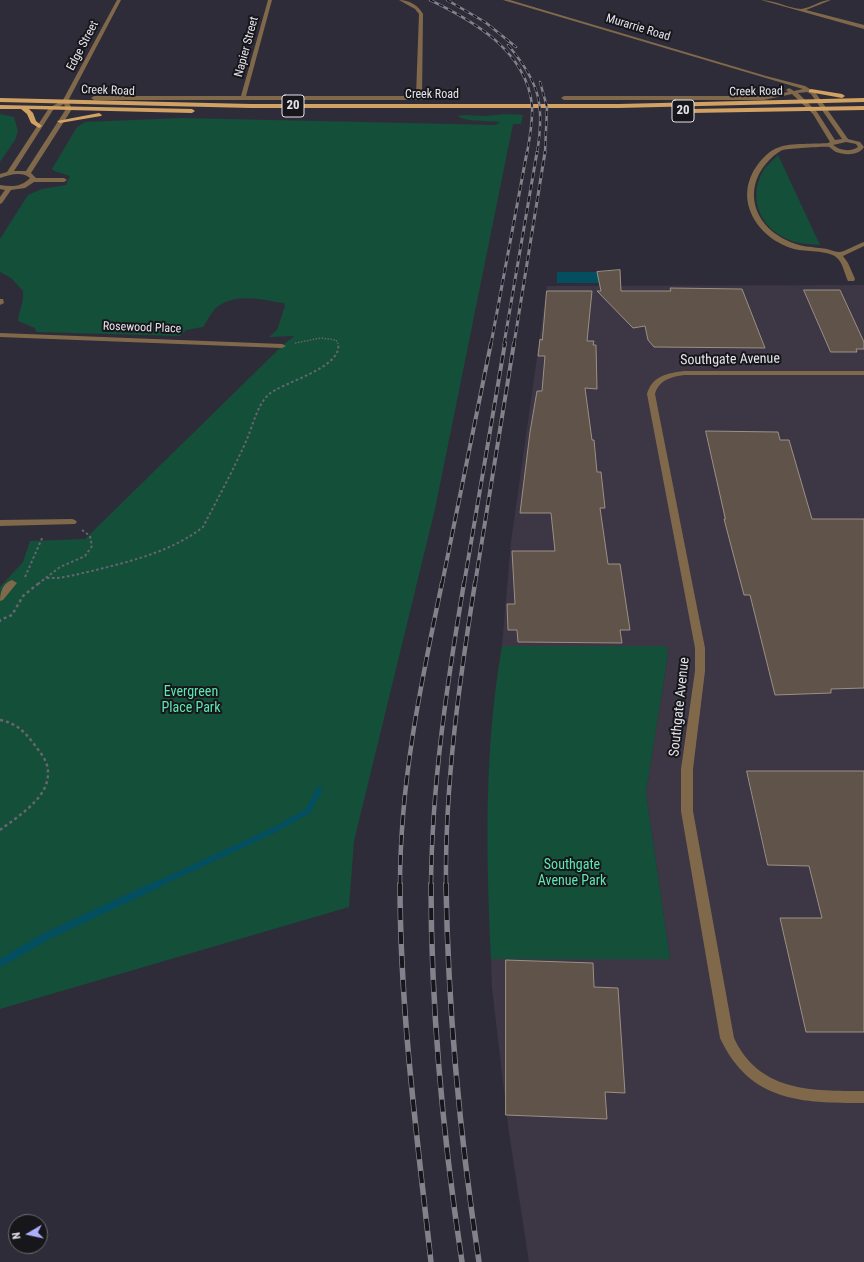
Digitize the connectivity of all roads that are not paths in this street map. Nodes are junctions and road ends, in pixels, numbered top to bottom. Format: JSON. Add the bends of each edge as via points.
{"nodes":[{"id":1,"x":119,"y":0,"type":"edge"},
{"id":2,"x":270,"y":0,"type":"edge"},
{"id":3,"x":401,"y":0,"type":"edge"},
{"id":4,"x":505,"y":0,"type":"edge"},
{"id":5,"x":763,"y":0,"type":"edge"},
{"id":6,"x":829,"y":0,"type":"edge"},
{"id":7,"x":802,"y":10,"type":"junction"},
{"id":8,"x":864,"y":27,"type":"edge"},
{"id":9,"x":764,"y":77,"type":"junction"},
{"id":10,"x":811,"y":90,"type":"junction"},
{"id":11,"x":793,"y":92,"type":"junction"},
{"id":12,"x":440,"y":97,"type":"dead end"},
{"id":13,"x":94,"y":98,"type":"dead end"},
{"id":14,"x":243,"y":98,"type":"junction"},
{"id":15,"x":419,"y":98,"type":"junction"},
{"id":16,"x":564,"y":98,"type":"dead end"},
{"id":17,"x":0,"y":100,"type":"edge"},
{"id":18,"x":864,"y":100,"type":"edge"},
{"id":19,"x":65,"y":101,"type":"junction"},
{"id":20,"x":819,"y":101,"type":"junction"},
{"id":21,"x":804,"y":102,"type":"junction"},
{"id":22,"x":0,"y":108,"type":"edge"},
{"id":23,"x":23,"y":108,"type":"junction"},
{"id":24,"x":864,"y":108,"type":"edge"},
{"id":25,"x":51,"y":109,"type":"junction"},
{"id":26,"x":69,"y":109,"type":"junction"},
{"id":27,"x":521,"y":109,"type":"junction"},
{"id":28,"x":555,"y":109,"type":"junction"},
{"id":29,"x":811,"y":109,"type":"junction"},
{"id":30,"x":825,"y":109,"type":"junction"},
{"id":31,"x":118,"y":110,"type":"junction"},
{"id":32,"x":60,"y":121,"type":"junction"},
{"id":33,"x":39,"y":126,"type":"junction"},
{"id":34,"x":846,"y":140,"type":"junction"},
{"id":35,"x":832,"y":144,"type":"junction"},
{"id":36,"x":862,"y":147,"type":"edge"},
{"id":37,"x":9,"y":173,"type":"junction"},
{"id":38,"x":27,"y":174,"type":"junction"},
{"id":39,"x":0,"y":176,"type":"edge"},
{"id":40,"x":33,"y":180,"type":"junction"},
{"id":41,"x":64,"y":180,"type":"dead end"},
{"id":42,"x":0,"y":187,"type":"edge"},
{"id":43,"x":9,"y":188,"type":"junction"},
{"id":44,"x":0,"y":202,"type":"edge"},
{"id":45,"x":864,"y":244,"type":"edge"},
{"id":46,"x":838,"y":255,"type":"junction"},
{"id":47,"x":851,"y":279,"type":"dead end"},
{"id":48,"x":0,"y":335,"type":"edge"},
{"id":49,"x":282,"y":346,"type":"road end"},
{"id":50,"x":864,"y":373,"type":"edge"},
{"id":51,"x":72,"y":522,"type":"road end"},
{"id":52,"x":0,"y":523,"type":"edge"},
{"id":53,"x":12,"y":583,"type":"road end"},
{"id":54,"x":0,"y":598,"type":"edge"},
{"id":55,"x":864,"y":1097,"type":"edge"}],
"edges":[{"from":1,"to":19,"type":"street","name":"Edge Street"},
{"from":2,"to":14,"type":"street","name":"Napier Street"},
{"from":3,"to":15,"type":"street","via":[[417,8],[421,14]]},
{"from":4,"to":9,"type":"street","name":"Murarrie Road"},
{"from":5,"to":7,"type":"street"},
{"from":6,"to":7,"type":"street"},
{"from":7,"to":8,"type":"street"},
{"from":9,"to":10,"type":"street","name":"Murarrie Road"},
{"from":9,"to":11,"type":"street","name":"Murarrie Road"},
{"from":10,"to":11,"type":"street","name":"Creek Road"},
{"from":10,"to":18,"type":"main road"},
{"from":10,"to":20,"type":"street"},
{"from":11,"to":16,"type":"street","name":"Creek Road","via":[[764,98]]},
{"from":11,"to":21,"type":"street","name":"Murarrie Road"},
{"from":12,"to":15,"type":"street","name":"Creek Road"},
{"from":13,"to":14,"type":"street","name":"Creek Road"},
{"from":14,"to":15,"type":"street","name":"Creek Road"},
{"from":17,"to":19,"type":"main road","name":"Creek Road","number":"20"},
{"from":18,"to":20,"type":"main road","name":"Creek Road","number":"20"},
{"from":19,"to":25,"type":"street"},
{"from":19,"to":26,"type":"street"},
{"from":19,"to":27,"type":"main road","name":"Creek Road","number":"20"},
{"from":20,"to":21,"type":"main road","name":"Creek Road","number":"20"},
{"from":20,"to":30,"type":"street"},
{"from":21,"to":28,"type":"main road","name":"Creek Road","number":"20"},
{"from":21,"to":29,"type":"street","name":"Murarrie Road"},
{"from":22,"to":23,"type":"main road","name":"Creek Road","number":"20"},
{"from":23,"to":25,"type":"main road","name":"Creek Road","number":"20"},
{"from":23,"to":33,"type":"main road","via":[[30,112],[33,122]]},
{"from":24,"to":30,"type":"main road","name":"Creek Road","number":"20"},
{"from":25,"to":26,"type":"main road","name":"Creek Road","number":"20"},
{"from":25,"to":33,"type":"street"},
{"from":26,"to":31,"type":"main road","name":"Creek Road","number":"20"},
{"from":26,"to":32,"type":"street"},
{"from":27,"to":28,"type":"main road","name":"Creek Road","number":"20"},
{"from":27,"to":31,"type":"main road","name":"Creek Road","number":"20"},
{"from":28,"to":29,"type":"main road","name":"Creek Road","number":"20"},
{"from":29,"to":30,"type":"main road","name":"Creek Road","number":"20"},
{"from":29,"to":35,"type":"street","name":"Murarrie Road","via":[[821,121]]},
{"from":30,"to":34,"type":"street"},
{"from":31,"to":32,"type":"main road"},
{"from":32,"to":38,"type":"street"},
{"from":33,"to":37,"type":"street"},
{"from":34,"to":35,"type":"street"},
{"from":34,"to":36,"type":"street","via":[[858,143]]},
{"from":35,"to":36,"type":"street","via":[[835,149],[849,152]]},
{"from":35,"to":46,"type":"street","via":[[782,148],[775,152],[762,164],[753,178],[750,191],[751,204],[757,218],[768,232],[781,242]]},
{"from":37,"to":38,"type":"street"},
{"from":37,"to":39,"type":"street"},
{"from":38,"to":40,"type":"street","via":[[32,176]]},
{"from":40,"to":41,"type":"street"},
{"from":40,"to":43,"type":"street","via":[[22,186]]},
{"from":42,"to":43,"type":"street"},
{"from":43,"to":44,"type":"street"},
{"from":45,"to":46,"type":"street"},
{"from":46,"to":47,"type":"street"},
{"from":48,"to":49,"type":"street","name":"Rosewood Place"},
{"from":50,"to":55,"type":"street","name":"Southgate Avenue","via":[[684,373],[660,380],[651,394],[700,648],[700,671],[686,776],[687,811],[727,1038],[733,1051],[746,1067],[781,1090],[816,1096]]},
{"from":51,"to":52,"type":"street"},
{"from":53,"to":54,"type":"street"}]}
